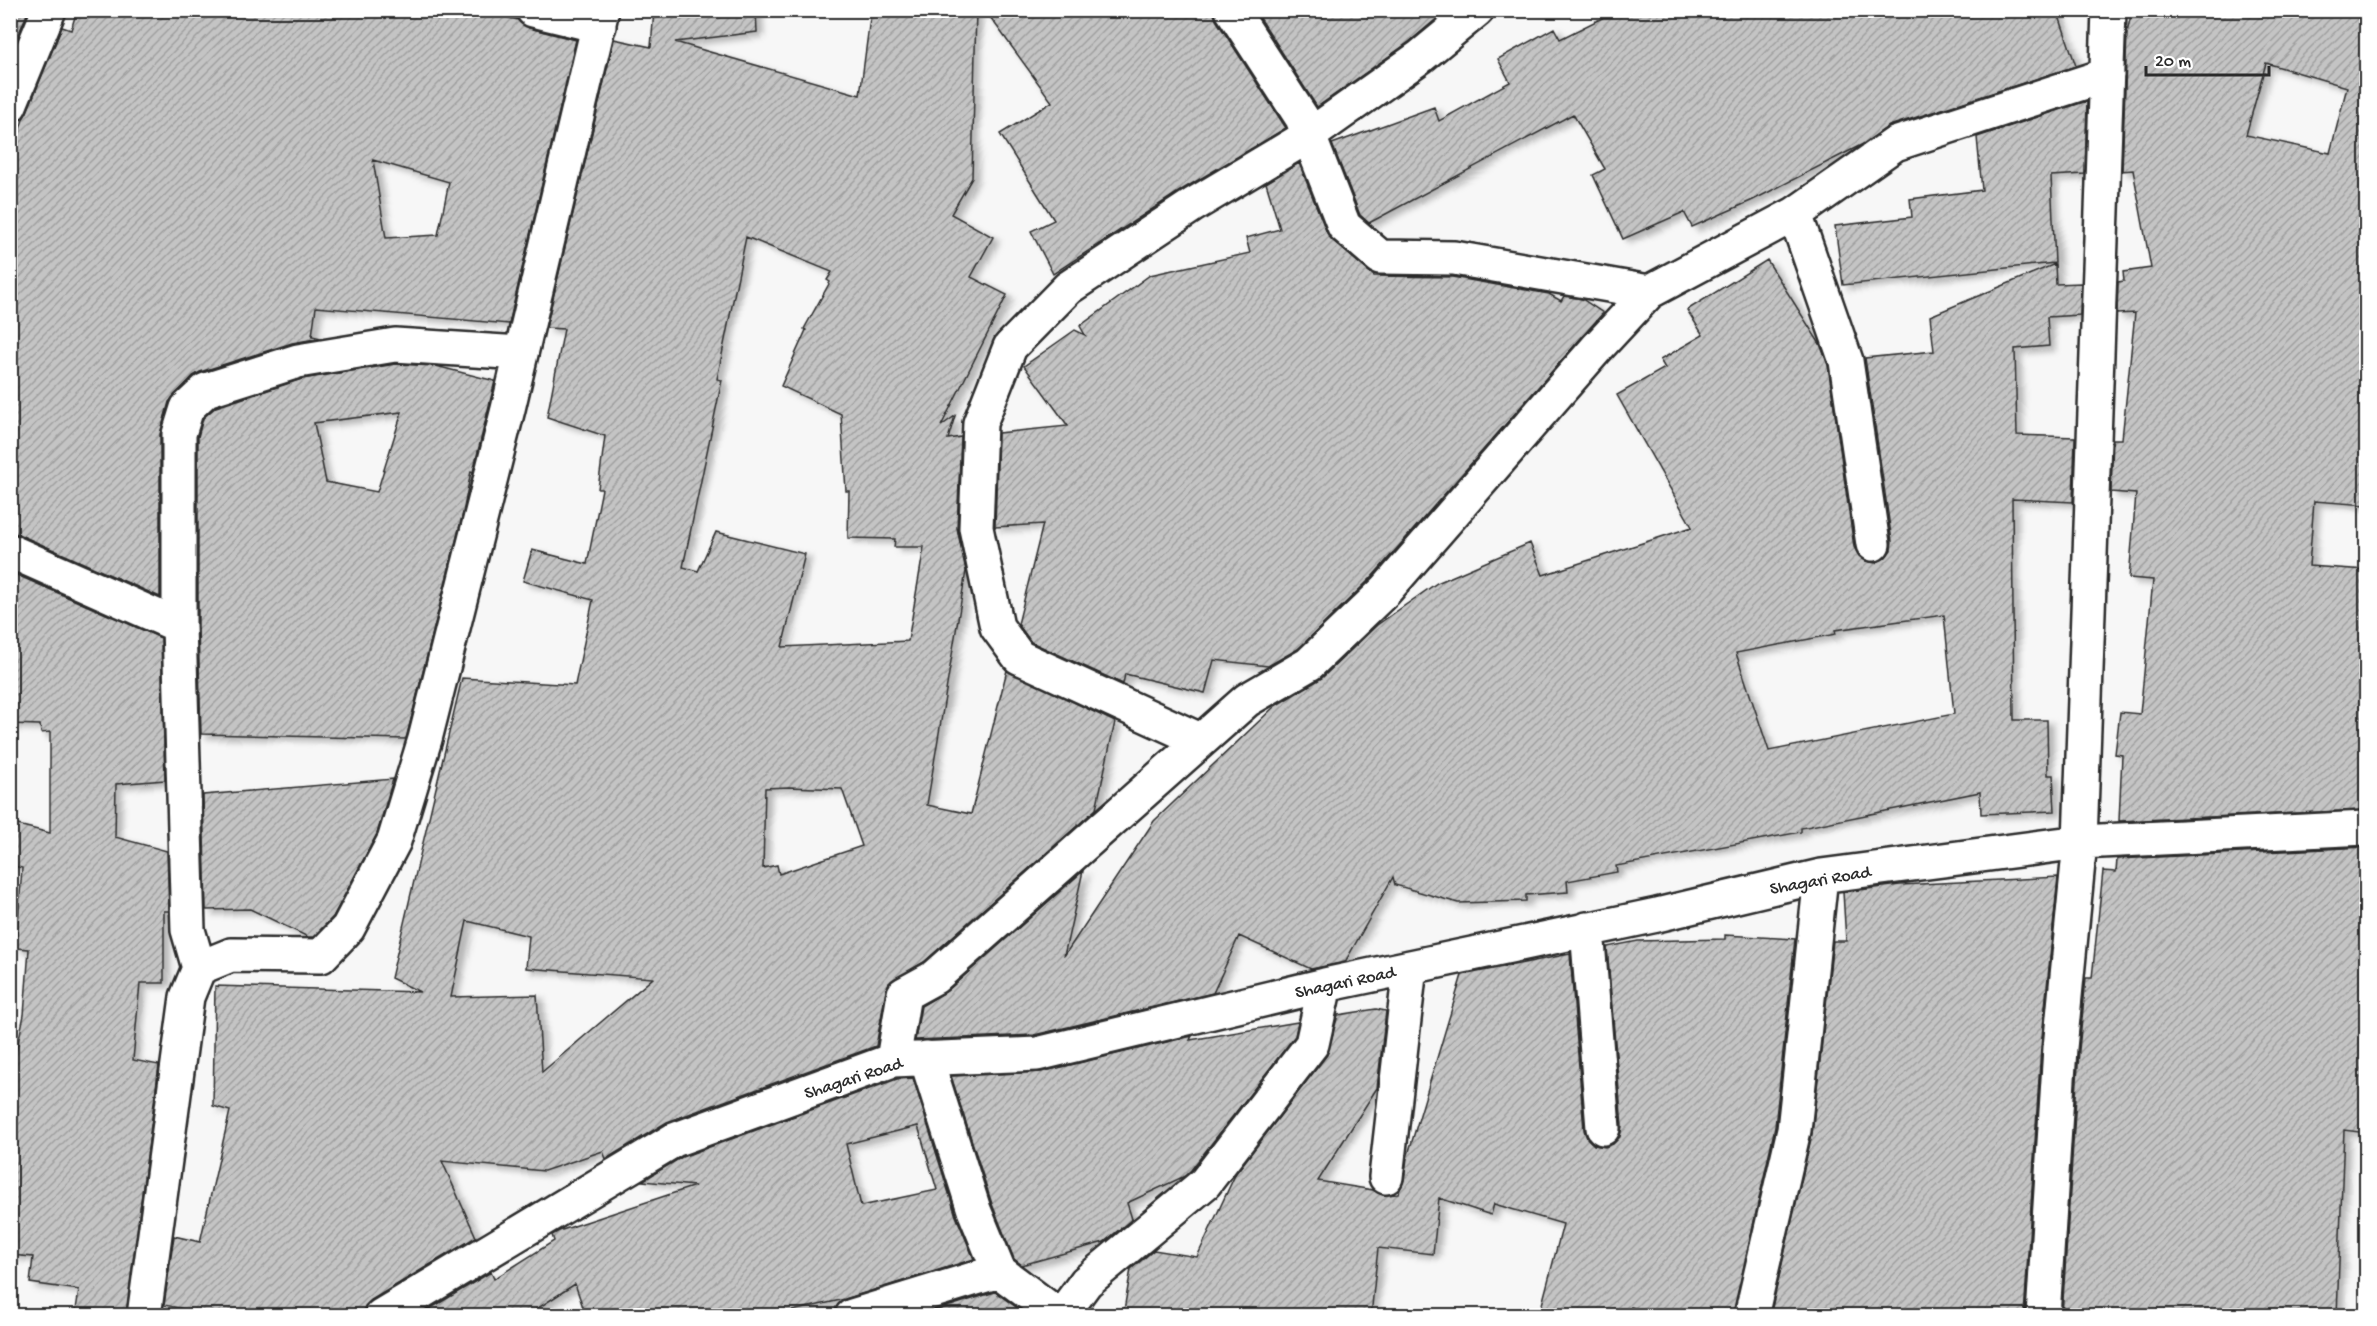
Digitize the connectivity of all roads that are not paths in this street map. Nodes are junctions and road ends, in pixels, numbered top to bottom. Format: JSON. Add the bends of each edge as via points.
{"nodes":[{"id":1,"x":50,"y":10,"type":"edge"},
{"id":2,"x":533,"y":10,"type":"edge"},
{"id":3,"x":1232,"y":10,"type":"edge"},
{"id":4,"x":1477,"y":10,"type":"edge"},
{"id":5,"x":2109,"y":10,"type":"edge"},
{"id":6,"x":601,"y":18,"type":"edge"},
{"id":7,"x":2107,"y":75,"type":"junction"},
{"id":8,"x":10,"y":105,"type":"edge"},
{"id":9,"x":1310,"y":135,"type":"junction"},
{"id":10,"x":1795,"y":214,"type":"junction"},
{"id":11,"x":1649,"y":292,"type":"junction"},
{"id":12,"x":521,"y":353,"type":"junction"},
{"id":13,"x":1873,"y":544,"type":"dead end"},
{"id":14,"x":10,"y":551,"type":"edge"},
{"id":15,"x":179,"y":626,"type":"junction"},
{"id":16,"x":1200,"y":740,"type":"junction"},
{"id":17,"x":2367,"y":828,"type":"edge"},
{"id":18,"x":2080,"y":842,"type":"junction"},
{"id":19,"x":1821,"y":876,"type":"junction"},
{"id":20,"x":1587,"y":929,"type":"junction"},
{"id":21,"x":1410,"y":967,"type":"junction"},
{"id":22,"x":199,"y":968,"type":"junction"},
{"id":23,"x":1324,"y":985,"type":"junction"},
{"id":24,"x":926,"y":1058,"type":"junction"},
{"id":25,"x":893,"y":1060,"type":"junction"},
{"id":26,"x":1603,"y":1128,"type":"dead end"},
{"id":27,"x":1386,"y":1178,"type":"dead end"},
{"id":28,"x":999,"y":1271,"type":"junction"},
{"id":29,"x":144,"y":1316,"type":"edge"},
{"id":30,"x":381,"y":1316,"type":"edge"},
{"id":31,"x":852,"y":1316,"type":"edge"},
{"id":32,"x":1060,"y":1316,"type":"edge"},
{"id":33,"x":1751,"y":1316,"type":"edge"},
{"id":34,"x":2043,"y":1316,"type":"edge"}],
"edges":[{"from":1,"to":8,"type":"street"},
{"from":2,"to":6,"type":"street"},
{"from":3,"to":9,"type":"street"},
{"from":4,"to":9,"type":"street","via":[[1420,57]]},
{"from":5,"to":7,"type":"street"},
{"from":6,"to":12,"type":"street"},
{"from":7,"to":10,"type":"street","via":[[1895,144]]},
{"from":7,"to":18,"type":"street"},
{"from":9,"to":11,"type":"street","via":[[1344,226],[1380,257],[1454,258]]},
{"from":9,"to":16,"type":"street","via":[[1068,288],[1010,347],[980,423],[976,528],[997,627],[1019,657]]},
{"from":10,"to":11,"type":"street"},
{"from":10,"to":13,"type":"street","via":[[1846,361]]},
{"from":11,"to":16,"type":"street","via":[[1386,591],[1309,664],[1247,700]]},
{"from":12,"to":15,"type":"street","via":[[395,345],[297,361],[206,390],[187,408],[179,434]]},
{"from":12,"to":22,"type":"street","via":[[425,739],[394,841],[348,928],[321,956],[231,955]]},
{"from":14,"to":15,"type":"street"},
{"from":15,"to":22,"type":"street","via":[[188,930]]},
{"from":16,"to":25,"type":"street","via":[[934,977],[904,994]]},
{"from":17,"to":18,"type":"street","name":"Shagari Road"},
{"from":18,"to":19,"type":"street","name":"Shagari Road"},
{"from":18,"to":34,"type":"street","via":[[2060,1048]]},
{"from":19,"to":20,"type":"street","name":"Shagari Road"},
{"from":19,"to":33,"type":"street","via":[[1794,1130]]},
{"from":20,"to":21,"type":"street","name":"Shagari Road"},
{"from":20,"to":26,"type":"street"},
{"from":21,"to":23,"type":"street","name":"Shagari Road"},
{"from":21,"to":27,"type":"street"},
{"from":22,"to":29,"type":"street","via":[[187,997]]},
{"from":23,"to":24,"type":"street","name":"Shagari Road","via":[[1037,1054]]},
{"from":23,"to":32,"type":"street","via":[[1312,1044],[1205,1182],[1086,1282]]},
{"from":24,"to":25,"type":"street","name":"Shagari Road"},
{"from":24,"to":28,"type":"street","via":[[974,1210]]},
{"from":25,"to":30,"type":"street","name":"Shagari Road","via":[[674,1140]]},
{"from":28,"to":31,"type":"street"},
{"from":28,"to":32,"type":"street"}]}
